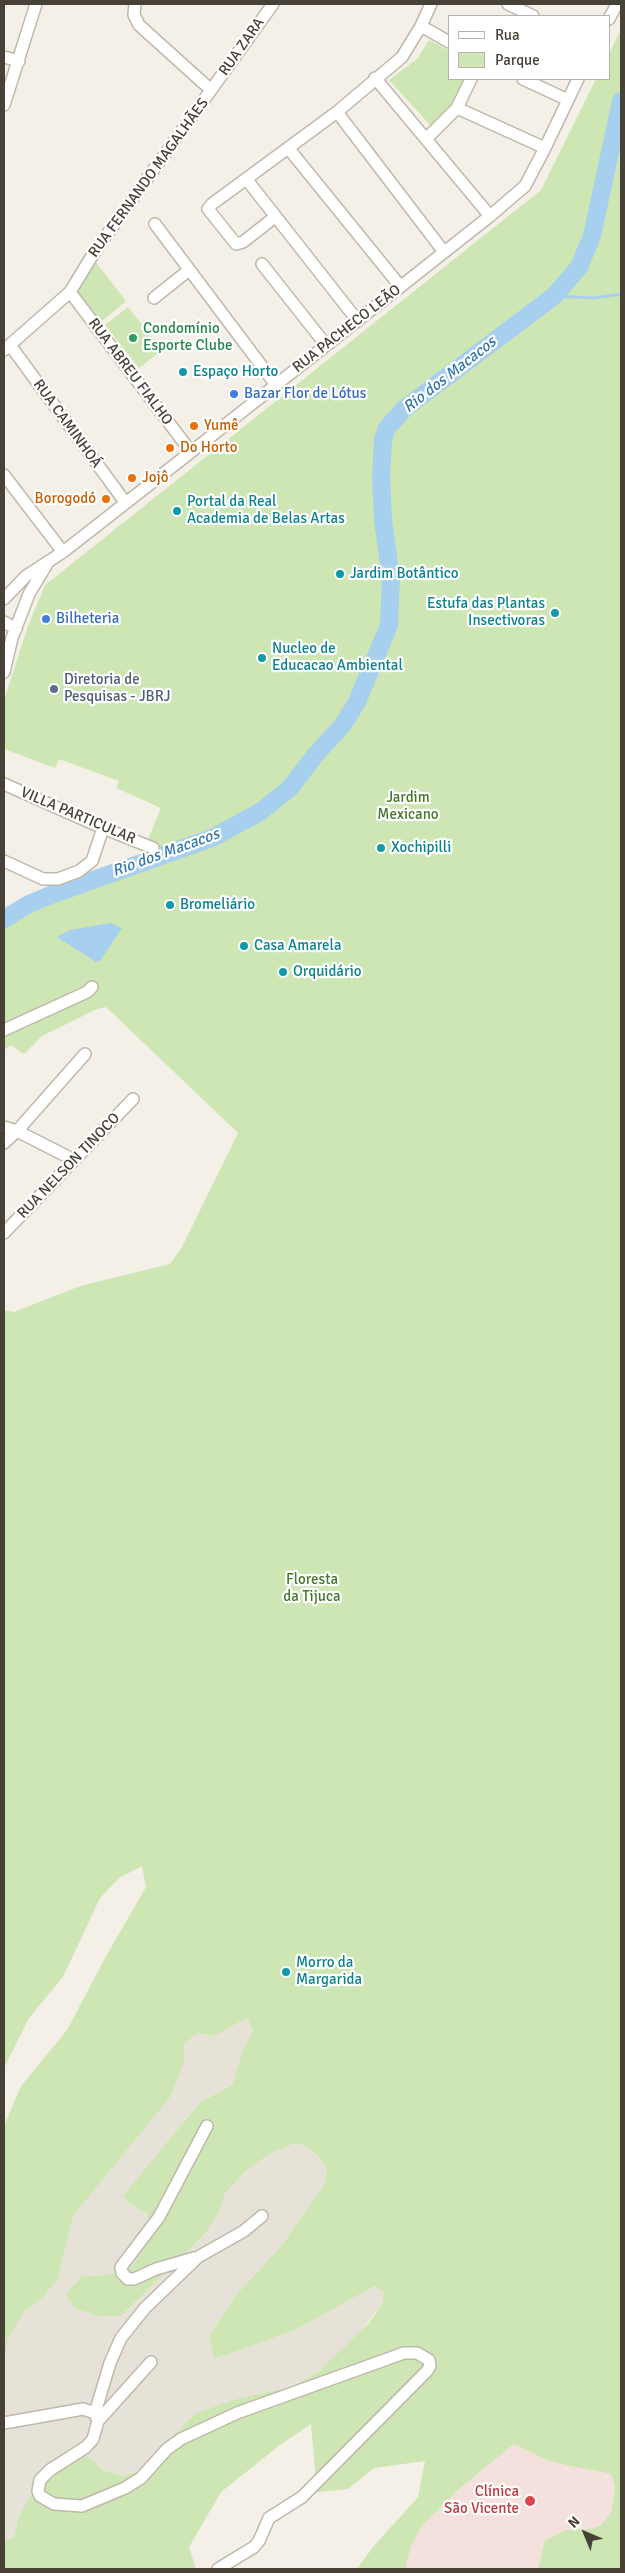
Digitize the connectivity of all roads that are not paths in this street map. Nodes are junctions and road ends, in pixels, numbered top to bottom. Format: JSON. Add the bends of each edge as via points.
{"nodes":[{"id":1,"x":36,"y":4,"type":"edge"},
{"id":2,"x":134,"y":4,"type":"edge"},
{"id":3,"x":273,"y":4,"type":"edge"},
{"id":4,"x":431,"y":4,"type":"edge"},
{"id":5,"x":508,"y":4,"type":"edge"},
{"id":6,"x":617,"y":4,"type":"edge"},
{"id":7,"x":531,"y":15,"type":"edge"},
{"id":8,"x":610,"y":16,"type":"edge"},
{"id":9,"x":421,"y":26,"type":"junction"},
{"id":10,"x":448,"y":41,"type":"edge"},
{"id":11,"x":4,"y":58,"type":"edge"},
{"id":12,"x":19,"y":61,"type":"junction"},
{"id":13,"x":375,"y":78,"type":"junction"},
{"id":14,"x":471,"y":80,"type":"edge"},
{"id":15,"x":525,"y":80,"type":"edge"},
{"id":16,"x":578,"y":80,"type":"edge"},
{"id":17,"x":211,"y":90,"type":"junction"},
{"id":18,"x":568,"y":100,"type":"junction"},
{"id":19,"x":4,"y":105,"type":"edge"},
{"id":20,"x":457,"y":108,"type":"junction"},
{"id":21,"x":336,"y":112,"type":"junction"},
{"id":22,"x":426,"y":139,"type":"junction"},
{"id":23,"x":546,"y":148,"type":"junction"},
{"id":24,"x":289,"y":149,"type":"junction"},
{"id":25,"x":247,"y":180,"type":"junction"},
{"id":26,"x":490,"y":216,"type":"junction"},
{"id":27,"x":275,"y":217,"type":"junction"},
{"id":28,"x":155,"y":224,"type":"dead end"},
{"id":29,"x":444,"y":252,"type":"junction"},
{"id":30,"x":262,"y":264,"type":"dead end"},
{"id":31,"x":189,"y":270,"type":"junction"},
{"id":32,"x":400,"y":286,"type":"junction"},
{"id":33,"x":70,"y":292,"type":"junction"},
{"id":34,"x":154,"y":298,"type":"dead end"},
{"id":35,"x":357,"y":320,"type":"junction"},
{"id":36,"x":326,"y":346,"type":"junction"},
{"id":37,"x":7,"y":348,"type":"edge"},
{"id":38,"x":276,"y":385,"type":"junction"},
{"id":39,"x":191,"y":452,"type":"junction"},
{"id":40,"x":4,"y":475,"type":"edge"},
{"id":41,"x":125,"y":502,"type":"junction"},
{"id":42,"x":63,"y":552,"type":"junction"},
{"id":43,"x":48,"y":560,"type":"junction"},
{"id":44,"x":4,"y":599,"type":"edge"},
{"id":45,"x":4,"y":622,"type":"edge"},
{"id":46,"x":16,"y":629,"type":"junction"},
{"id":47,"x":4,"y":672,"type":"edge"},
{"id":48,"x":4,"y":784,"type":"edge"},
{"id":49,"x":103,"y":828,"type":"junction"},
{"id":50,"x":152,"y":848,"type":"dead end"},
{"id":51,"x":4,"y":861,"type":"edge"},
{"id":52,"x":92,"y":987,"type":"dead end"},
{"id":53,"x":4,"y":1030,"type":"edge"},
{"id":54,"x":85,"y":1054,"type":"dead end"},
{"id":55,"x":134,"y":1099,"type":"dead end"},
{"id":56,"x":4,"y":1127,"type":"edge"},
{"id":57,"x":17,"y":1131,"type":"junction"},
{"id":58,"x":4,"y":1143,"type":"edge"},
{"id":59,"x":74,"y":1160,"type":"junction"},
{"id":60,"x":4,"y":1233,"type":"edge"},
{"id":61,"x":207,"y":2126,"type":"dead end"},
{"id":62,"x":262,"y":2216,"type":"dead end"},
{"id":63,"x":198,"y":2256,"type":"junction"},
{"id":64,"x":151,"y":2362,"type":"dead end"},
{"id":65,"x":97,"y":2417,"type":"junction"},
{"id":66,"x":4,"y":2423,"type":"edge"},
{"id":67,"x":218,"y":2569,"type":"edge"}],
"edges":[{"from":1,"to":12,"type":"street"},
{"from":2,"to":17,"type":"street","name":"RUA FERNANDO MAGALHÃES","via":[[134,15],[139,24]]},
{"from":3,"to":17,"type":"street","name":"RUA ZARA"},
{"from":4,"to":9,"type":"street"},
{"from":5,"to":7,"type":"street"},
{"from":6,"to":8,"type":"street"},
{"from":9,"to":10,"type":"street"},
{"from":9,"to":13,"type":"street","via":[[402,57]]},
{"from":11,"to":12,"type":"street"},
{"from":12,"to":19,"type":"street"},
{"from":13,"to":21,"type":"street"},
{"from":13,"to":22,"type":"street"},
{"from":14,"to":20,"type":"street"},
{"from":15,"to":18,"type":"street"},
{"from":16,"to":18,"type":"street","name":"RUA PACHECO LEÃO"},
{"from":17,"to":33,"type":"street","name":"RUA FERNANDO MAGALHÃES"},
{"from":18,"to":23,"type":"street","name":"RUA PACHECO LEÃO"},
{"from":20,"to":22,"type":"street"},
{"from":20,"to":23,"type":"street"},
{"from":21,"to":24,"type":"street"},
{"from":21,"to":29,"type":"street"},
{"from":22,"to":26,"type":"street"},
{"from":23,"to":26,"type":"street","name":"RUA PACHECO LEÃO","via":[[528,181]]},
{"from":24,"to":25,"type":"street"},
{"from":24,"to":32,"type":"street"},
{"from":25,"to":27,"type":"street"},
{"from":25,"to":27,"type":"street","via":[[212,204],[208,212],[236,244]]},
{"from":26,"to":29,"type":"street","name":"RUA PACHECO LEÃO"},
{"from":27,"to":35,"type":"street"},
{"from":28,"to":31,"type":"street"},
{"from":29,"to":32,"type":"street","name":"RUA PACHECO LEÃO"},
{"from":30,"to":36,"type":"street"},
{"from":31,"to":34,"type":"street"},
{"from":31,"to":38,"type":"street"},
{"from":32,"to":35,"type":"street","name":"RUA PACHECO LEÃO"},
{"from":33,"to":37,"type":"street","name":"RUA FERNANDO MAGALHÃES"},
{"from":33,"to":39,"type":"street","name":"RUA ABREU FIALHO"},
{"from":35,"to":36,"type":"street","name":"RUA PACHECO LEÃO"},
{"from":36,"to":38,"type":"street","name":"RUA PACHECO LEÃO"},
{"from":37,"to":41,"type":"street","name":"RUA CAMINHOÁ"},
{"from":38,"to":39,"type":"street","name":"RUA PACHECO LEÃO"},
{"from":39,"to":41,"type":"street","name":"RUA PACHECO LEÃO"},
{"from":40,"to":42,"type":"street"},
{"from":41,"to":42,"type":"street","name":"RUA PACHECO LEÃO"},
{"from":42,"to":43,"type":"street","name":"RUA PACHECO LEÃO"},
{"from":43,"to":44,"type":"street","name":"RUA PACHECO LEÃO","via":[[26,576]]},
{"from":43,"to":46,"type":"street"},
{"from":45,"to":46,"type":"street"},
{"from":46,"to":47,"type":"street"},
{"from":48,"to":49,"type":"street","name":"VILLA PARTICULAR"},
{"from":49,"to":50,"type":"street","name":"VILLA PARTICULAR"},
{"from":49,"to":51,"type":"street","via":[[92,861],[80,871],[58,879],[43,879]]},
{"from":52,"to":53,"type":"street"},
{"from":54,"to":57,"type":"street"},
{"from":55,"to":59,"type":"street","name":"RUA NELSON TINOCO"},
{"from":56,"to":57,"type":"street"},
{"from":57,"to":58,"type":"street"},
{"from":57,"to":59,"type":"street"},
{"from":59,"to":60,"type":"street","name":"RUA NELSON TINOCO"},
{"from":61,"to":63,"type":"street","via":[[159,2217],[122,2266],[122,2273],[128,2279],[134,2279]]},
{"from":62,"to":63,"type":"street","via":[[244,2231]]},
{"from":63,"to":65,"type":"street","via":[[145,2308],[121,2338],[110,2363]]},
{"from":64,"to":65,"type":"street"},
{"from":65,"to":66,"type":"street","via":[[83,2409]]},
{"from":65,"to":67,"type":"street","via":[[93,2439],[40,2480],[40,2496],[54,2504],[82,2506],[125,2488],[141,2478],[167,2449],[181,2439],[237,2413],[404,2354],[417,2352],[429,2360],[430,2366],[426,2371],[302,2497],[269,2518],[254,2547]]}]}
